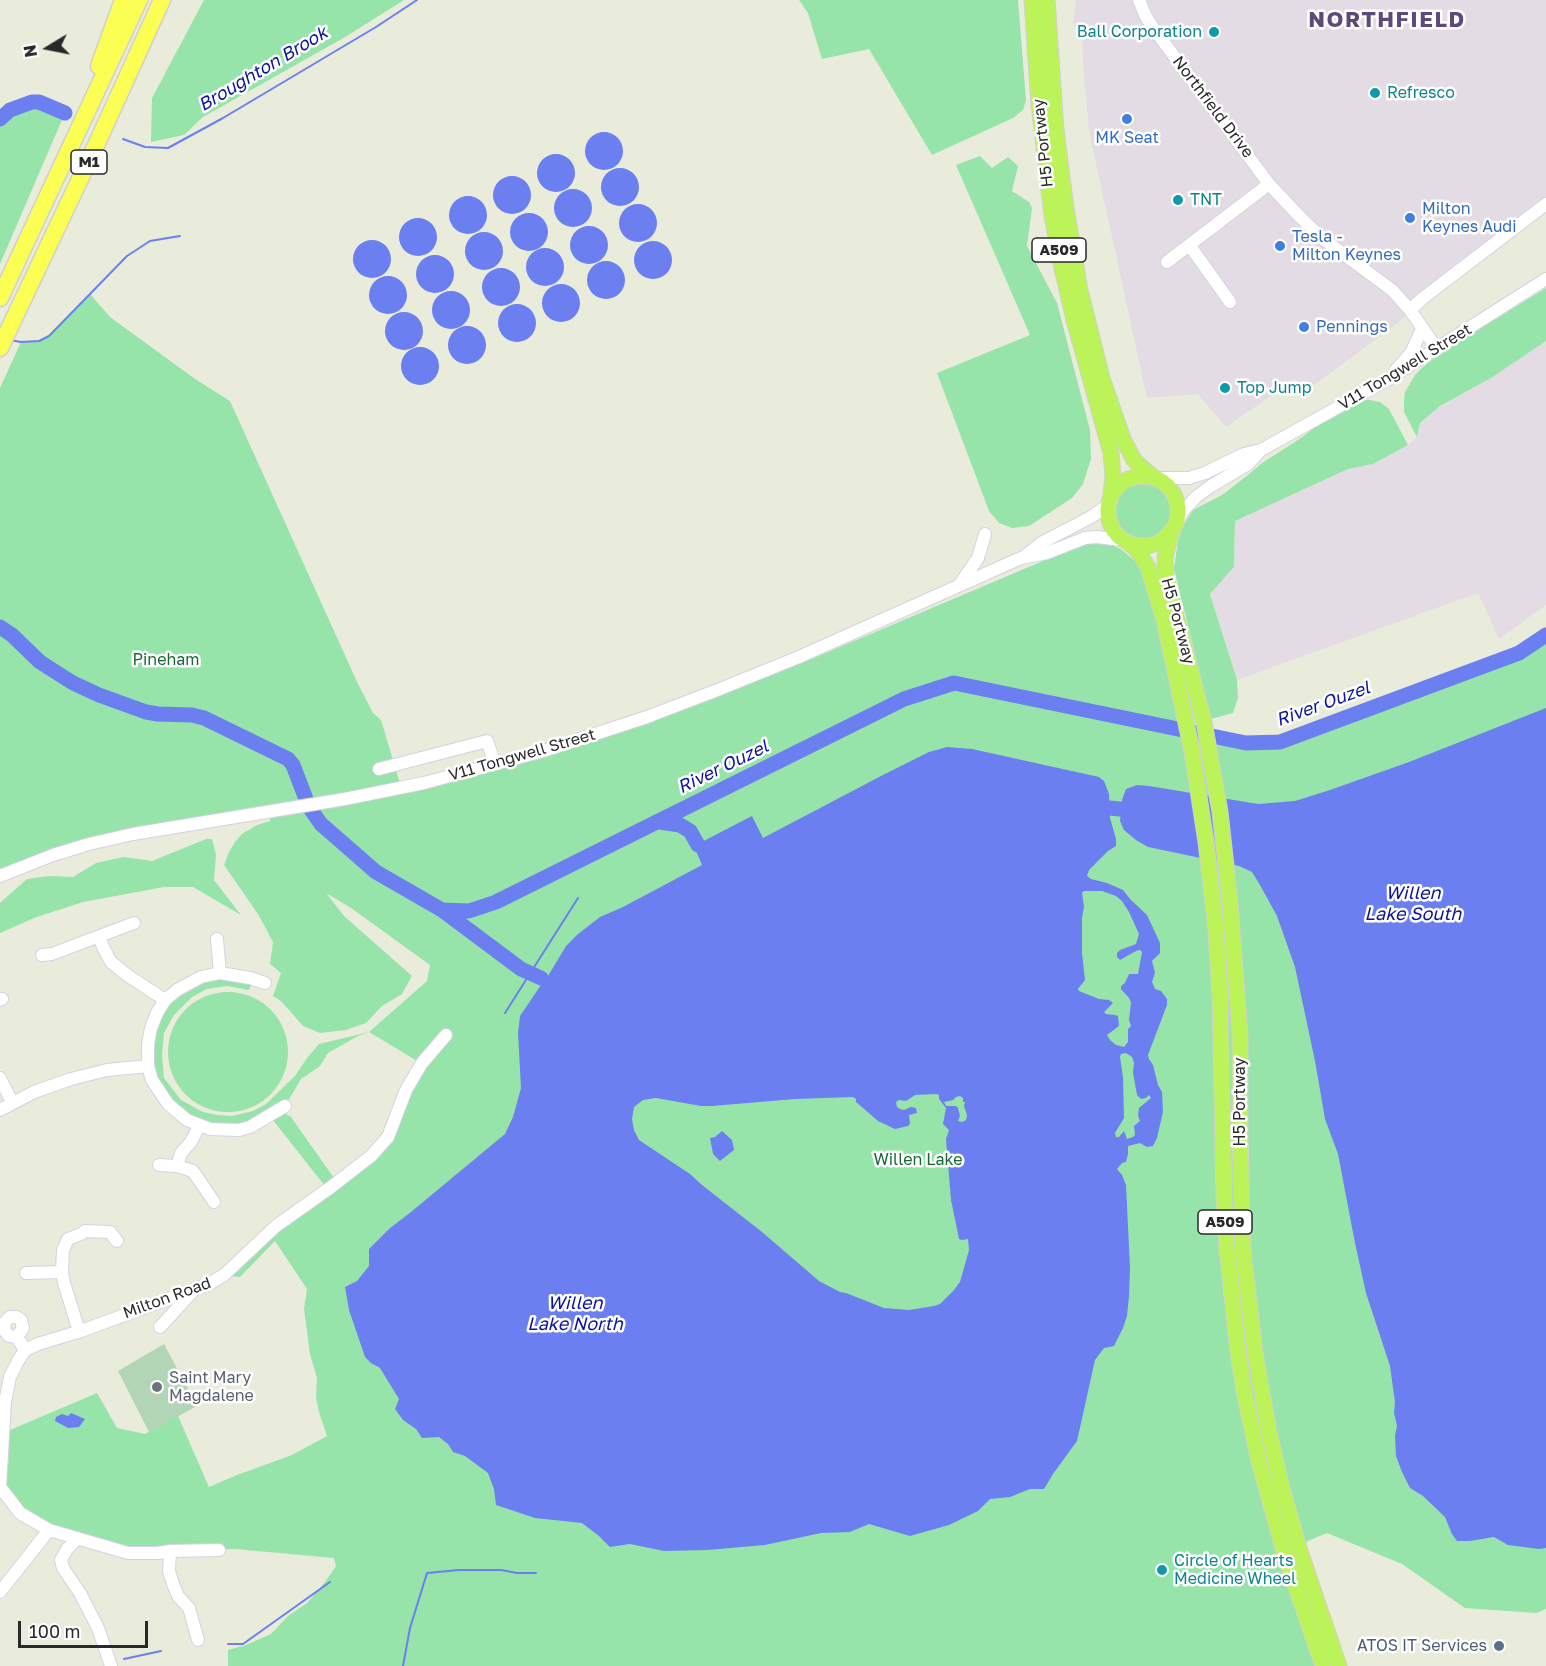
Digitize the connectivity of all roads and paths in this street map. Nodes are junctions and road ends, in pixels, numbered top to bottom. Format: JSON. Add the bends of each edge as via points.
{"nodes":[{"id":1,"x":123,"y":0,"type":"edge"},
{"id":2,"x":140,"y":0,"type":"edge"},
{"id":3,"x":162,"y":0,"type":"edge"},
{"id":4,"x":173,"y":0,"type":"edge"},
{"id":5,"x":1032,"y":0,"type":"edge"},
{"id":6,"x":1047,"y":0,"type":"edge"},
{"id":7,"x":1139,"y":0,"type":"edge"},
{"id":8,"x":98,"y":141,"type":"junction"},
{"id":9,"x":65,"y":160,"type":"junction"},
{"id":10,"x":1269,"y":184,"type":"junction"},
{"id":11,"x":1546,"y":204,"type":"edge"},
{"id":12,"x":1190,"y":246,"type":"junction"},
{"id":13,"x":1167,"y":262,"type":"dead end"},
{"id":14,"x":1546,"y":279,"type":"edge"},
{"id":15,"x":0,"y":298,"type":"edge"},
{"id":16,"x":1230,"y":302,"type":"dead end"},
{"id":17,"x":1410,"y":310,"type":"junction"},
{"id":18,"x":1422,"y":329,"type":"junction"},
{"id":19,"x":0,"y":348,"type":"edge"},
{"id":20,"x":1437,"y":349,"type":"junction"},
{"id":21,"x":1387,"y":380,"type":"junction"},
{"id":22,"x":1261,"y":450,"type":"junction"},
{"id":23,"x":1155,"y":478,"type":"junction"},
{"id":24,"x":1109,"y":500,"type":"junction"},
{"id":25,"x":1174,"y":528,"type":"junction"},
{"id":26,"x":985,"y":534,"type":"dead end"},
{"id":27,"x":1126,"y":542,"type":"junction"},
{"id":28,"x":1021,"y":558,"type":"junction"},
{"id":29,"x":1160,"y":580,"type":"junction"},
{"id":30,"x":959,"y":585,"type":"junction"},
{"id":31,"x":1165,"y":601,"type":"junction"},
{"id":32,"x":495,"y":764,"type":"junction"},
{"id":33,"x":379,"y":769,"type":"dead end"},
{"id":34,"x":0,"y":876,"type":"edge"},
{"id":35,"x":134,"y":923,"type":"dead end"},
{"id":36,"x":99,"y":937,"type":"junction"},
{"id":37,"x":218,"y":939,"type":"dead end"},
{"id":38,"x":42,"y":955,"type":"dead end"},
{"id":39,"x":220,"y":973,"type":"junction"},
{"id":40,"x":265,"y":983,"type":"dead end"},
{"id":41,"x":165,"y":1000,"type":"junction"},
{"id":42,"x":446,"y":1035,"type":"dead end"},
{"id":43,"x":148,"y":1066,"type":"junction"},
{"id":44,"x":0,"y":1078,"type":"edge"},
{"id":45,"x":12,"y":1102,"type":"junction"},
{"id":46,"x":0,"y":1110,"type":"edge"},
{"id":47,"x":280,"y":1110,"type":"dead end"},
{"id":48,"x":199,"y":1126,"type":"junction"},
{"id":49,"x":159,"y":1165,"type":"dead end"},
{"id":50,"x":177,"y":1166,"type":"junction"},
{"id":51,"x":214,"y":1202,"type":"dead end"},
{"id":52,"x":117,"y":1241,"type":"dead end"},
{"id":53,"x":62,"y":1272,"type":"junction"},
{"id":54,"x":26,"y":1273,"type":"dead end"},
{"id":55,"x":196,"y":1288,"type":"junction"},
{"id":56,"x":160,"y":1327,"type":"dead end"},
{"id":57,"x":79,"y":1331,"type":"junction"},
{"id":58,"x":17,"y":1337,"type":"dead end"},
{"id":59,"x":25,"y":1350,"type":"junction"},
{"id":60,"x":0,"y":1487,"type":"edge"},
{"id":61,"x":49,"y":1530,"type":"junction"},
{"id":62,"x":1286,"y":1532,"type":"junction"},
{"id":63,"x":77,"y":1539,"type":"junction"},
{"id":64,"x":219,"y":1550,"type":"dead end"},
{"id":65,"x":170,"y":1551,"type":"junction"},
{"id":66,"x":0,"y":1592,"type":"edge"},
{"id":67,"x":198,"y":1640,"type":"dead end"},
{"id":68,"x":111,"y":1666,"type":"edge"},
{"id":69,"x":1323,"y":1666,"type":"edge"},
{"id":70,"x":1339,"y":1666,"type":"edge"}],
"edges":[{"from":1,"to":9,"type":"highway"},
{"from":2,"to":9,"type":"highway","number":"M1"},
{"from":3,"to":8,"type":"highway","number":"M1"},
{"from":4,"to":8,"type":"highway"},
{"from":5,"to":24,"type":"main road","name":"H5 Portway","number":"A509","via":[[1052,216],[1074,320],[1112,453]]},
{"from":6,"to":23,"type":"main road","name":"H5 Portway","number":"A509","via":[[1056,130],[1080,290],[1102,378],[1123,439],[1134,460]]},
{"from":7,"to":10,"type":"street","name":"Northfield Drive","via":[[1154,29]]},
{"from":8,"to":19,"type":"highway","number":"M1"},
{"from":9,"to":15,"type":"highway","number":"M1"},
{"from":10,"to":12,"type":"street"},
{"from":10,"to":17,"type":"street","name":"Northfield Drive","via":[[1314,230],[1392,290]]},
{"from":11,"to":17,"type":"street"},
{"from":12,"to":13,"type":"street"},
{"from":12,"to":16,"type":"street"},
{"from":14,"to":20,"type":"street","name":"V11 Tongwell Street"},
{"from":17,"to":18,"type":"street","name":"Northfield Drive"},
{"from":18,"to":20,"type":"street","name":"Northfield Drive"},
{"from":18,"to":21,"type":"street","via":[[1411,353]]},
{"from":20,"to":21,"type":"street","name":"V11 Tongwell Street"},
{"from":21,"to":22,"type":"street","name":"V11 Tongwell Street"},
{"from":22,"to":23,"type":"street","name":"V11 Tongwell Street","via":[[1189,478]]},
{"from":22,"to":25,"type":"street","name":"V11 Tongwell Street","via":[[1248,464],[1196,497]]},
{"from":23,"to":24,"type":"main road","via":[[1129,478],[1115,488]]},
{"from":23,"to":25,"type":"main road","number":"A509","via":[[1175,496],[1178,505]]},
{"from":24,"to":27,"type":"main road","number":"A509","via":[[1110,525]]},
{"from":24,"to":28,"type":"street","name":"V11 Tongwell Street","via":[[1091,517],[1042,542]]},
{"from":25,"to":27,"type":"main road","via":[[1163,541],[1152,546]]},
{"from":25,"to":29,"type":"main road","name":"H5 Portway","number":"A509"},
{"from":26,"to":30,"type":"street","via":[[978,558]]},
{"from":27,"to":28,"type":"street","name":"V11 Tongwell Street","via":[[1085,538]]},
{"from":27,"to":29,"type":"main road","name":"H5 Portway","number":"A509"},
{"from":28,"to":30,"type":"street","name":"V11 Tongwell Street"},
{"from":29,"to":31,"type":"main road","name":"H5 Portway","number":"A509"},
{"from":30,"to":32,"type":"street","name":"V11 Tongwell Street","via":[[709,693],[602,732]]},
{"from":31,"to":62,"type":"main road","name":"H5 Portway","number":"A509","via":[[1200,800],[1213,905],[1220,997],[1224,1200],[1239,1353],[1259,1462]]},
{"from":31,"to":62,"type":"main road","name":"H5 Portway","number":"A509","via":[[1198,696],[1214,772],[1230,902],[1240,1035],[1241,1200],[1246,1280]]},
{"from":32,"to":33,"type":"street","via":[[488,741]]},
{"from":32,"to":34,"type":"street","name":"V11 Tongwell Street","via":[[424,783],[122,837],[53,855]]},
{"from":35,"to":36,"type":"street"},
{"from":36,"to":38,"type":"street"},
{"from":36,"to":41,"type":"street","via":[[111,962]]},
{"from":37,"to":39,"type":"street"},
{"from":39,"to":40,"type":"street"},
{"from":39,"to":41,"type":"street","via":[[188,983]]},
{"from":41,"to":43,"type":"street","via":[[151,1028]]},
{"from":42,"to":55,"type":"street","name":"Milton Road","via":[[422,1063],[406,1090],[388,1137],[371,1156],[276,1226],[224,1275]]},
{"from":43,"to":45,"type":"street","via":[[71,1079]]},
{"from":43,"to":48,"type":"street","via":[[168,1104]]},
{"from":44,"to":45,"type":"street"},
{"from":45,"to":46,"type":"street"},
{"from":47,"to":48,"type":"street","via":[[239,1130]]},
{"from":48,"to":50,"type":"street"},
{"from":49,"to":50,"type":"street"},
{"from":50,"to":51,"type":"street","via":[[193,1171]]},
{"from":52,"to":53,"type":"street","via":[[110,1232],[98,1231],[85,1231],[68,1239]]},
{"from":53,"to":54,"type":"street"},
{"from":53,"to":57,"type":"street"},
{"from":55,"to":56,"type":"street"},
{"from":55,"to":57,"type":"street","name":"Milton Road"},
{"from":57,"to":59,"type":"street","name":"Milton Road"},
{"from":58,"to":59,"type":"street"},
{"from":59,"to":60,"type":"street","via":[[10,1377],[5,1401]]},
{"from":60,"to":61,"type":"street","via":[[20,1513]]},
{"from":61,"to":63,"type":"street"},
{"from":61,"to":66,"type":"street"},
{"from":62,"to":69,"type":"main road","name":"H5 Portway","number":"A509","via":[[1285,1555]]},
{"from":62,"to":70,"type":"main road","name":"H5 Portway","number":"A509","via":[[1299,1548]]},
{"from":63,"to":65,"type":"street","via":[[128,1553]]},
{"from":63,"to":68,"type":"street","via":[[61,1560],[63,1568],[98,1628]]},
{"from":64,"to":65,"type":"street"},
{"from":65,"to":67,"type":"street","via":[[173,1584],[189,1608]]}]}
